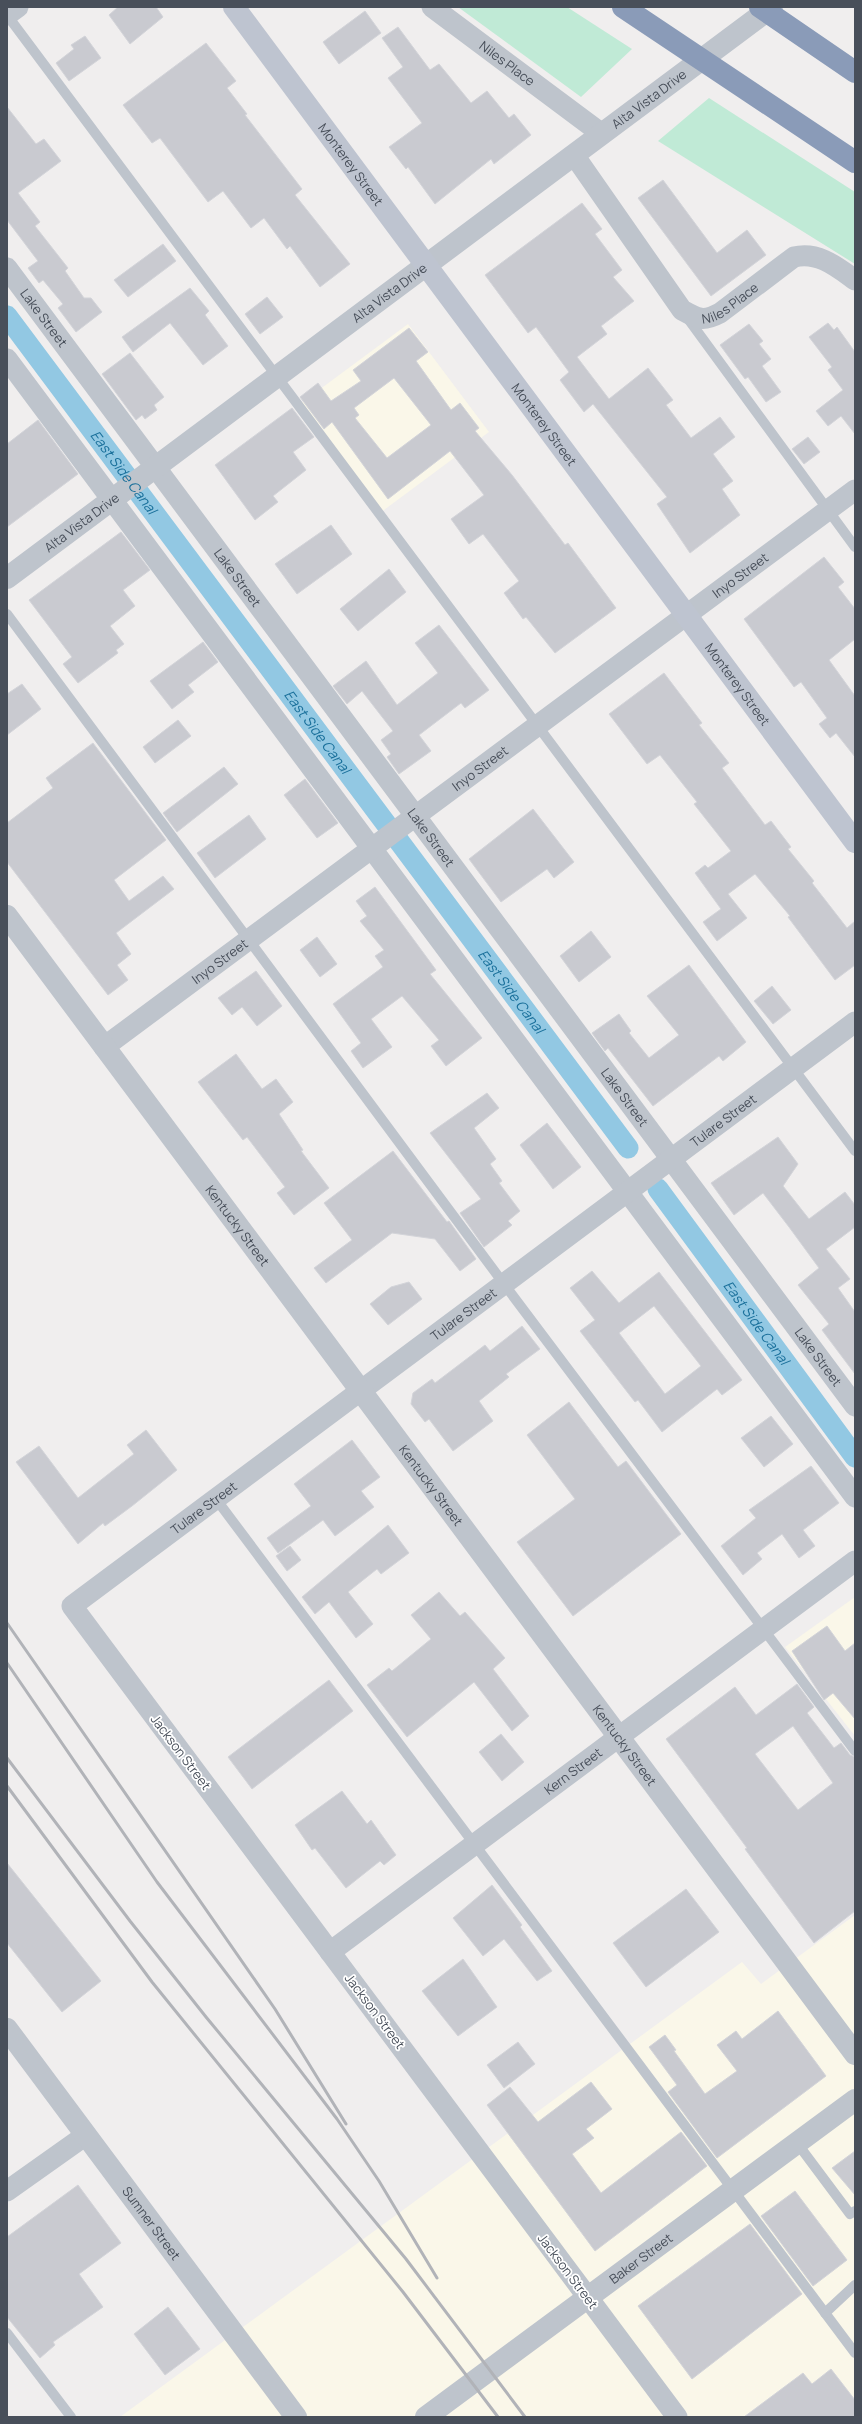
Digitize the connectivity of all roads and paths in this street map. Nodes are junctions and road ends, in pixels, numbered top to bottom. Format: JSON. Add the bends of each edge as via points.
{"nodes":[{"id":1,"x":18,"y":7,"type":"edge"},
{"id":2,"x":234,"y":7,"type":"edge"},
{"id":3,"x":432,"y":7,"type":"edge"},
{"id":4,"x":624,"y":7,"type":"edge"},
{"id":5,"x":760,"y":7,"type":"edge"},
{"id":6,"x":772,"y":7,"type":"edge"},
{"id":7,"x":7,"y":15,"type":"edge"},
{"id":8,"x":855,"y":72,"type":"edge"},
{"id":9,"x":602,"y":134,"type":"junction"},
{"id":10,"x":574,"y":155,"type":"junction"},
{"id":11,"x":855,"y":162,"type":"edge"},
{"id":12,"x":426,"y":265,"type":"junction"},
{"id":13,"x":7,"y":268,"type":"edge"},
{"id":14,"x":855,"y":280,"type":"edge"},
{"id":15,"x":682,"y":310,"type":"junction"},
{"id":16,"x":7,"y":359,"type":"edge"},
{"id":17,"x":277,"y":376,"type":"junction"},
{"id":18,"x":155,"y":467,"type":"junction"},
{"id":19,"x":855,"y":490,"type":"edge"},
{"id":20,"x":112,"y":500,"type":"junction"},
{"id":21,"x":828,"y":510,"type":"junction"},
{"id":22,"x":855,"y":547,"type":"edge"},
{"id":23,"x":7,"y":578,"type":"edge"},
{"id":24,"x":7,"y":614,"type":"edge"},
{"id":25,"x":686,"y":615,"type":"junction"},
{"id":26,"x":537,"y":726,"type":"junction"},
{"id":27,"x":415,"y":816,"type":"junction"},
{"id":28,"x":855,"y":842,"type":"edge"},
{"id":29,"x":372,"y":848,"type":"junction"},
{"id":30,"x":7,"y":916,"type":"edge"},
{"id":31,"x":249,"y":939,"type":"junction"},
{"id":32,"x":855,"y":1022,"type":"edge"},
{"id":33,"x":104,"y":1047,"type":"junction"},
{"id":34,"x":793,"y":1068,"type":"junction"},
{"id":35,"x":855,"y":1151,"type":"edge"},
{"id":36,"x":671,"y":1160,"type":"junction"},
{"id":37,"x":628,"y":1192,"type":"junction"},
{"id":38,"x":504,"y":1284,"type":"junction"},
{"id":39,"x":361,"y":1391,"type":"junction"},
{"id":40,"x":855,"y":1406,"type":"edge"},
{"id":41,"x":855,"y":1497,"type":"edge"},
{"id":42,"x":216,"y":1499,"type":"junction"},
{"id":43,"x":855,"y":1561,"type":"edge"},
{"id":44,"x":72,"y":1606,"type":"joint"},
{"id":45,"x":764,"y":1629,"type":"junction"},
{"id":46,"x":619,"y":1737,"type":"junction"},
{"id":47,"x":855,"y":1751,"type":"edge"},
{"id":48,"x":475,"y":1844,"type":"junction"},
{"id":49,"x":330,"y":1952,"type":"junction"},
{"id":50,"x":7,"y":2029,"type":"edge"},
{"id":51,"x":855,"y":2054,"type":"edge"},
{"id":52,"x":855,"y":2100,"type":"edge"},
{"id":53,"x":86,"y":2135,"type":"junction"},
{"id":54,"x":797,"y":2143,"type":"junction"},
{"id":55,"x":734,"y":2190,"type":"junction"},
{"id":56,"x":7,"y":2191,"type":"edge"},
{"id":57,"x":855,"y":2211,"type":"edge"},
{"id":58,"x":855,"y":2285,"type":"edge"},
{"id":59,"x":589,"y":2298,"type":"junction"},
{"id":60,"x":825,"y":2312,"type":"junction"},
{"id":61,"x":7,"y":2333,"type":"edge"},
{"id":62,"x":855,"y":2353,"type":"edge"},
{"id":63,"x":71,"y":2417,"type":"edge"},
{"id":64,"x":296,"y":2417,"type":"edge"},
{"id":65,"x":426,"y":2417,"type":"edge"},
{"id":66,"x":677,"y":2417,"type":"edge"}],
"edges":[{"from":1,"to":7,"type":"street"},
{"from":2,"to":12,"type":"main road","name":"Monterey Street"},
{"from":3,"to":9,"type":"street","name":"Niles Place"},
{"from":4,"to":11,"type":"highway"},
{"from":5,"to":8,"type":"highway"},
{"from":6,"to":9,"type":"street","name":"Alta Vista Drive"},
{"from":7,"to":17,"type":"lane"},
{"from":9,"to":10,"type":"street","name":"Alta Vista Drive"},
{"from":10,"to":12,"type":"street","name":"Alta Vista Drive"},
{"from":10,"to":15,"type":"street","name":"Niles Place"},
{"from":12,"to":17,"type":"street","name":"Alta Vista Drive"},
{"from":12,"to":25,"type":"main road","name":"Monterey Street"},
{"from":13,"to":18,"type":"street","name":"Lake Street"},
{"from":14,"to":15,"type":"street","name":"Niles Place","via":[[828,261],[801,255],[794,257],[720,313],[708,319],[697,318]]},
{"from":15,"to":21,"type":"lane"},
{"from":16,"to":20,"type":"street"},
{"from":17,"to":18,"type":"street","name":"Alta Vista Drive"},
{"from":17,"to":26,"type":"lane"},
{"from":18,"to":20,"type":"street","name":"Alta Vista Drive"},
{"from":18,"to":27,"type":"street","name":"Lake Street"},
{"from":19,"to":21,"type":"street","name":"Inyo Street"},
{"from":20,"to":23,"type":"street","name":"Alta Vista Drive"},
{"from":20,"to":29,"type":"street"},
{"from":21,"to":22,"type":"lane"},
{"from":21,"to":25,"type":"street","name":"Inyo Street"},
{"from":24,"to":31,"type":"lane"},
{"from":25,"to":26,"type":"street","name":"Inyo Street"},
{"from":25,"to":28,"type":"main road","name":"Monterey Street"},
{"from":26,"to":27,"type":"street","name":"Inyo Street"},
{"from":26,"to":34,"type":"lane"},
{"from":27,"to":29,"type":"street","name":"Inyo Street"},
{"from":27,"to":36,"type":"street","name":"Lake Street"},
{"from":29,"to":31,"type":"street","name":"Inyo Street"},
{"from":29,"to":37,"type":"street"},
{"from":30,"to":33,"type":"street","name":"Kentucky Street"},
{"from":31,"to":33,"type":"street","name":"Inyo Street"},
{"from":31,"to":38,"type":"lane"},
{"from":32,"to":34,"type":"street","name":"Tulare Street"},
{"from":33,"to":39,"type":"street","name":"Kentucky Street"},
{"from":34,"to":35,"type":"lane"},
{"from":34,"to":36,"type":"street","name":"Tulare Street"},
{"from":36,"to":37,"type":"street","name":"Tulare Street"},
{"from":36,"to":40,"type":"street","name":"Lake Street"},
{"from":37,"to":38,"type":"street","name":"Tulare Street"},
{"from":37,"to":41,"type":"street"},
{"from":38,"to":39,"type":"street","name":"Tulare Street"},
{"from":38,"to":45,"type":"lane"},
{"from":39,"to":42,"type":"street","name":"Tulare Street"},
{"from":39,"to":46,"type":"street","name":"Kentucky Street"},
{"from":42,"to":44,"type":"street","name":"Tulare Street"},
{"from":42,"to":48,"type":"lane"},
{"from":43,"to":45,"type":"street","name":"Kern Street"},
{"from":44,"to":49,"type":"street","name":"Jackson Street"},
{"from":45,"to":46,"type":"street","name":"Kern Street"},
{"from":45,"to":47,"type":"lane"},
{"from":46,"to":48,"type":"street","name":"Kern Street"},
{"from":46,"to":51,"type":"street","name":"Kentucky Street"},
{"from":48,"to":49,"type":"street","name":"Kern Street"},
{"from":48,"to":55,"type":"lane"},
{"from":49,"to":59,"type":"street","name":"Jackson Street"},
{"from":50,"to":53,"type":"street","name":"Sumner Street"},
{"from":52,"to":54,"type":"street","name":"Baker Street"},
{"from":53,"to":56,"type":"street"},
{"from":53,"to":64,"type":"street","name":"Sumner Street"},
{"from":54,"to":55,"type":"street","name":"Baker Street"},
{"from":54,"to":57,"type":"lane","via":[[850,2214]]},
{"from":55,"to":59,"type":"street","name":"Baker Street"},
{"from":55,"to":60,"type":"lane"},
{"from":58,"to":60,"type":"lane"},
{"from":59,"to":65,"type":"street","name":"Baker Street"},
{"from":59,"to":66,"type":"street","name":"Jackson Street"},
{"from":60,"to":62,"type":"lane"},
{"from":61,"to":63,"type":"lane"}]}
